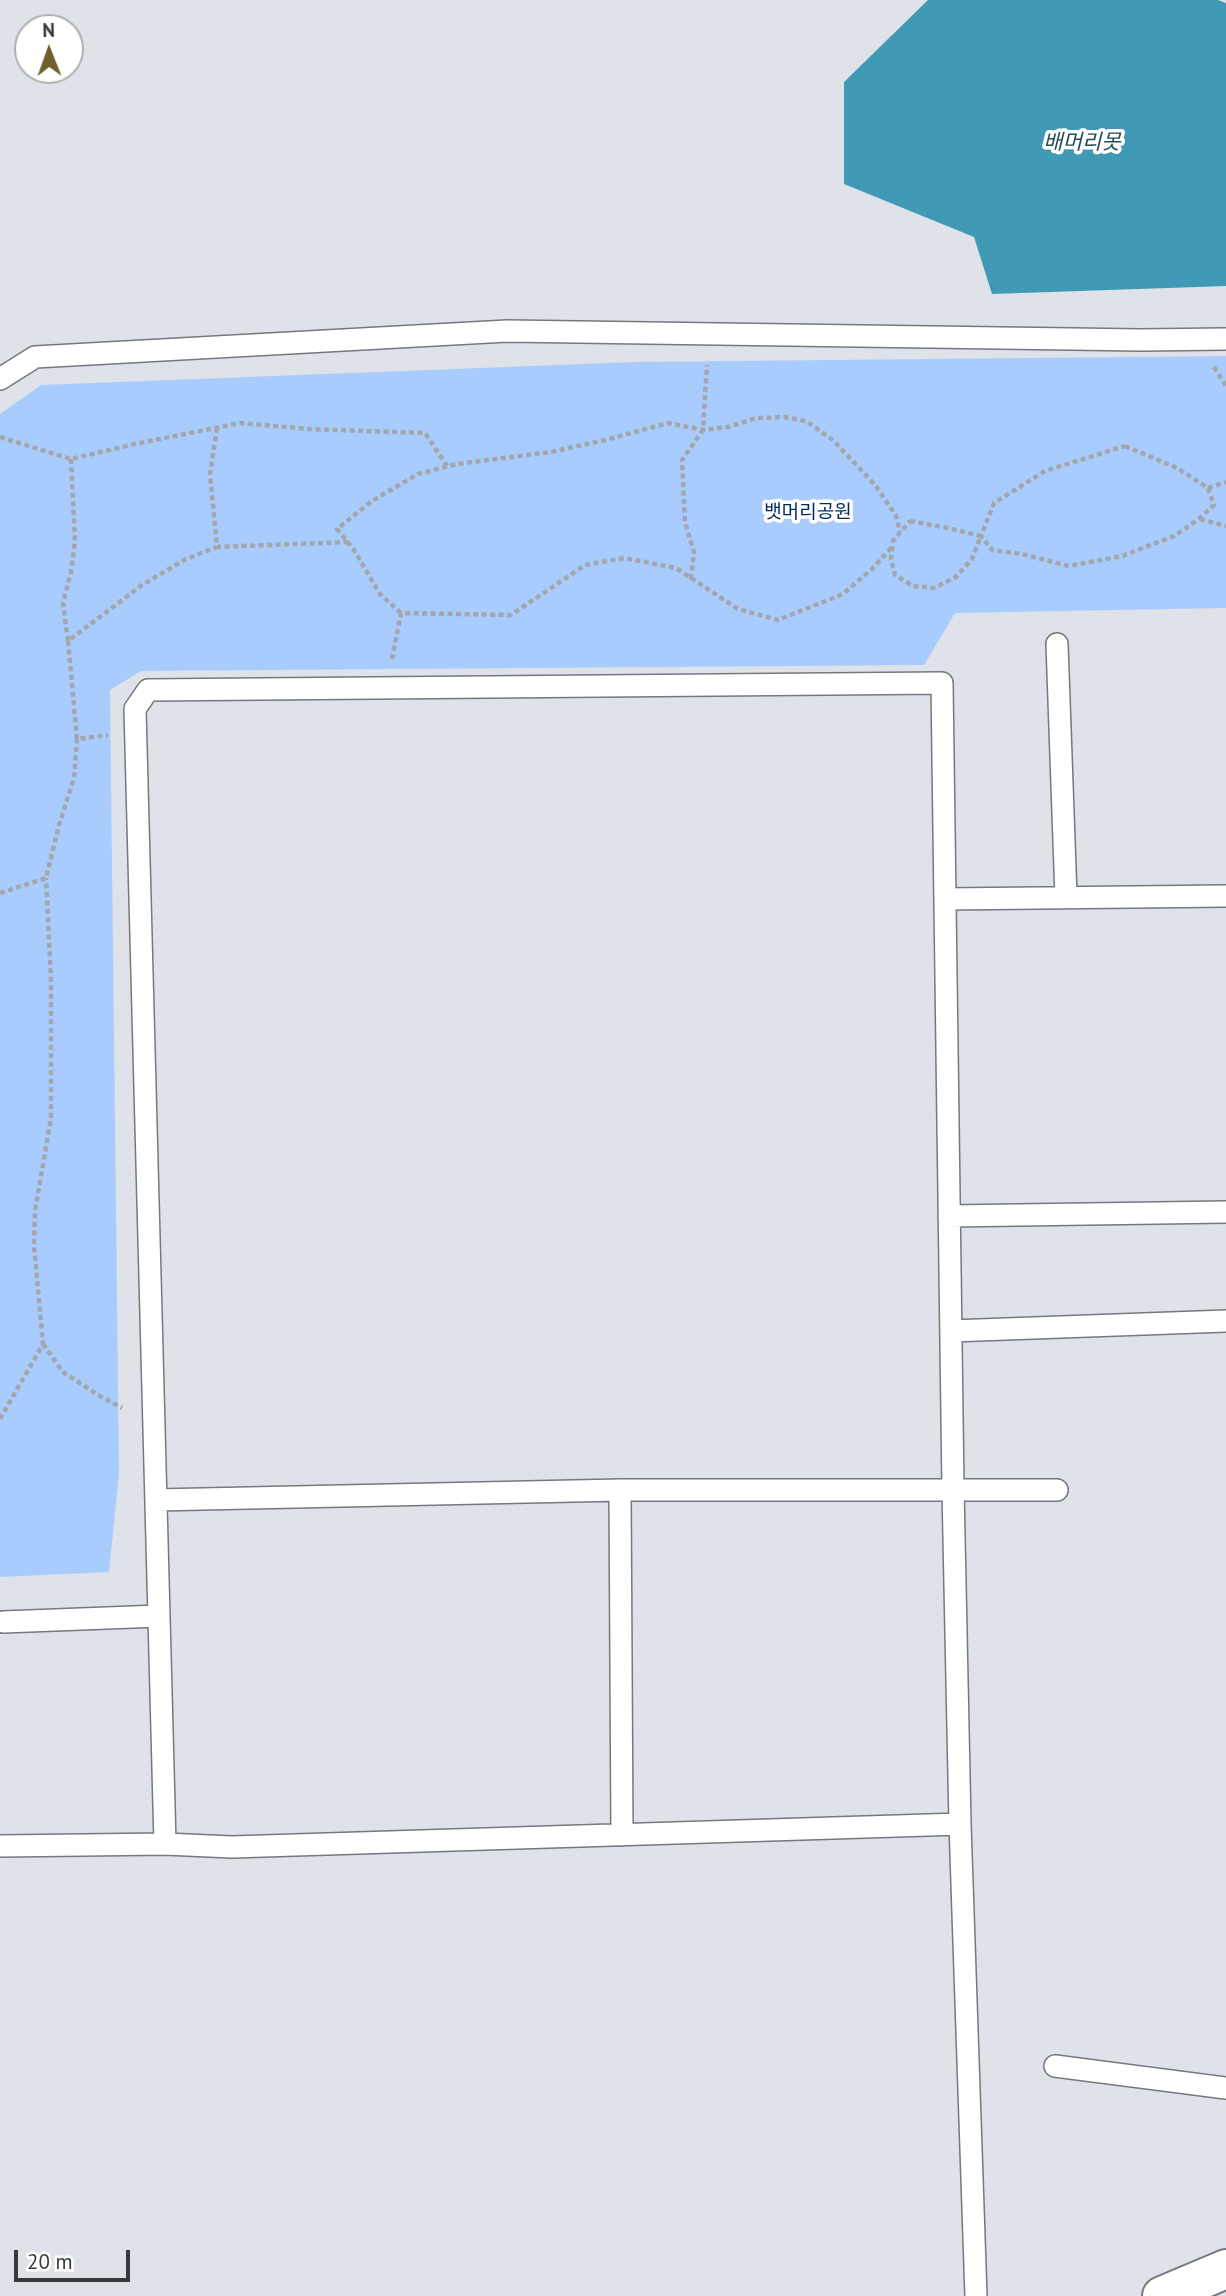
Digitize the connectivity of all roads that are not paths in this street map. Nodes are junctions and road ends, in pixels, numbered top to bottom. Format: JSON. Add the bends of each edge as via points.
{"nodes":[{"id":1,"x":1226,"y":339,"type":"edge"},
{"id":2,"x":0,"y":379,"type":"edge"},
{"id":3,"x":1057,"y":644,"type":"dead end"},
{"id":4,"x":1226,"y":896,"type":"edge"},
{"id":5,"x":1066,"y":897,"type":"junction"},
{"id":6,"x":945,"y":899,"type":"junction"},
{"id":7,"x":1226,"y":1212,"type":"edge"},
{"id":8,"x":949,"y":1216,"type":"junction"},
{"id":9,"x":1226,"y":1321,"type":"edge"},
{"id":10,"x":951,"y":1331,"type":"junction"},
{"id":11,"x":953,"y":1489,"type":"junction"},
{"id":12,"x":620,"y":1490,"type":"junction"},
{"id":13,"x":1057,"y":1490,"type":"dead end"},
{"id":14,"x":156,"y":1500,"type":"junction"},
{"id":15,"x":159,"y":1616,"type":"junction"},
{"id":16,"x":3,"y":1622,"type":"dead end"},
{"id":17,"x":960,"y":1824,"type":"junction"},
{"id":18,"x":622,"y":1835,"type":"junction"},
{"id":19,"x":165,"y":1844,"type":"junction"},
{"id":20,"x":0,"y":1846,"type":"edge"},
{"id":21,"x":1055,"y":2066,"type":"dead end"},
{"id":22,"x":1226,"y":2088,"type":"edge"},
{"id":23,"x":1226,"y":2269,"type":"edge"},
{"id":24,"x":976,"y":2296,"type":"edge"},
{"id":25,"x":1162,"y":2296,"type":"edge"}],
"edges":[{"from":1,"to":2,"type":"lane","via":[[507,331],[35,357]]},
{"from":3,"to":5,"type":"lane"},
{"from":4,"to":5,"type":"lane"},
{"from":5,"to":6,"type":"lane"},
{"from":6,"to":8,"type":"lane"},
{"from":6,"to":14,"type":"lane","via":[[942,683],[148,690],[135,709]]},
{"from":7,"to":8,"type":"lane"},
{"from":8,"to":10,"type":"lane"},
{"from":9,"to":10,"type":"lane"},
{"from":10,"to":11,"type":"lane"},
{"from":11,"to":12,"type":"lane"},
{"from":11,"to":13,"type":"lane"},
{"from":11,"to":17,"type":"lane"},
{"from":12,"to":14,"type":"lane"},
{"from":12,"to":18,"type":"lane"},
{"from":14,"to":15,"type":"lane"},
{"from":15,"to":16,"type":"lane"},
{"from":15,"to":19,"type":"lane"},
{"from":17,"to":18,"type":"lane"},
{"from":17,"to":24,"type":"lane"},
{"from":18,"to":19,"type":"lane","via":[[232,1847]]},
{"from":19,"to":20,"type":"lane"},
{"from":21,"to":22,"type":"lane"},
{"from":23,"to":25,"type":"street"}]}
